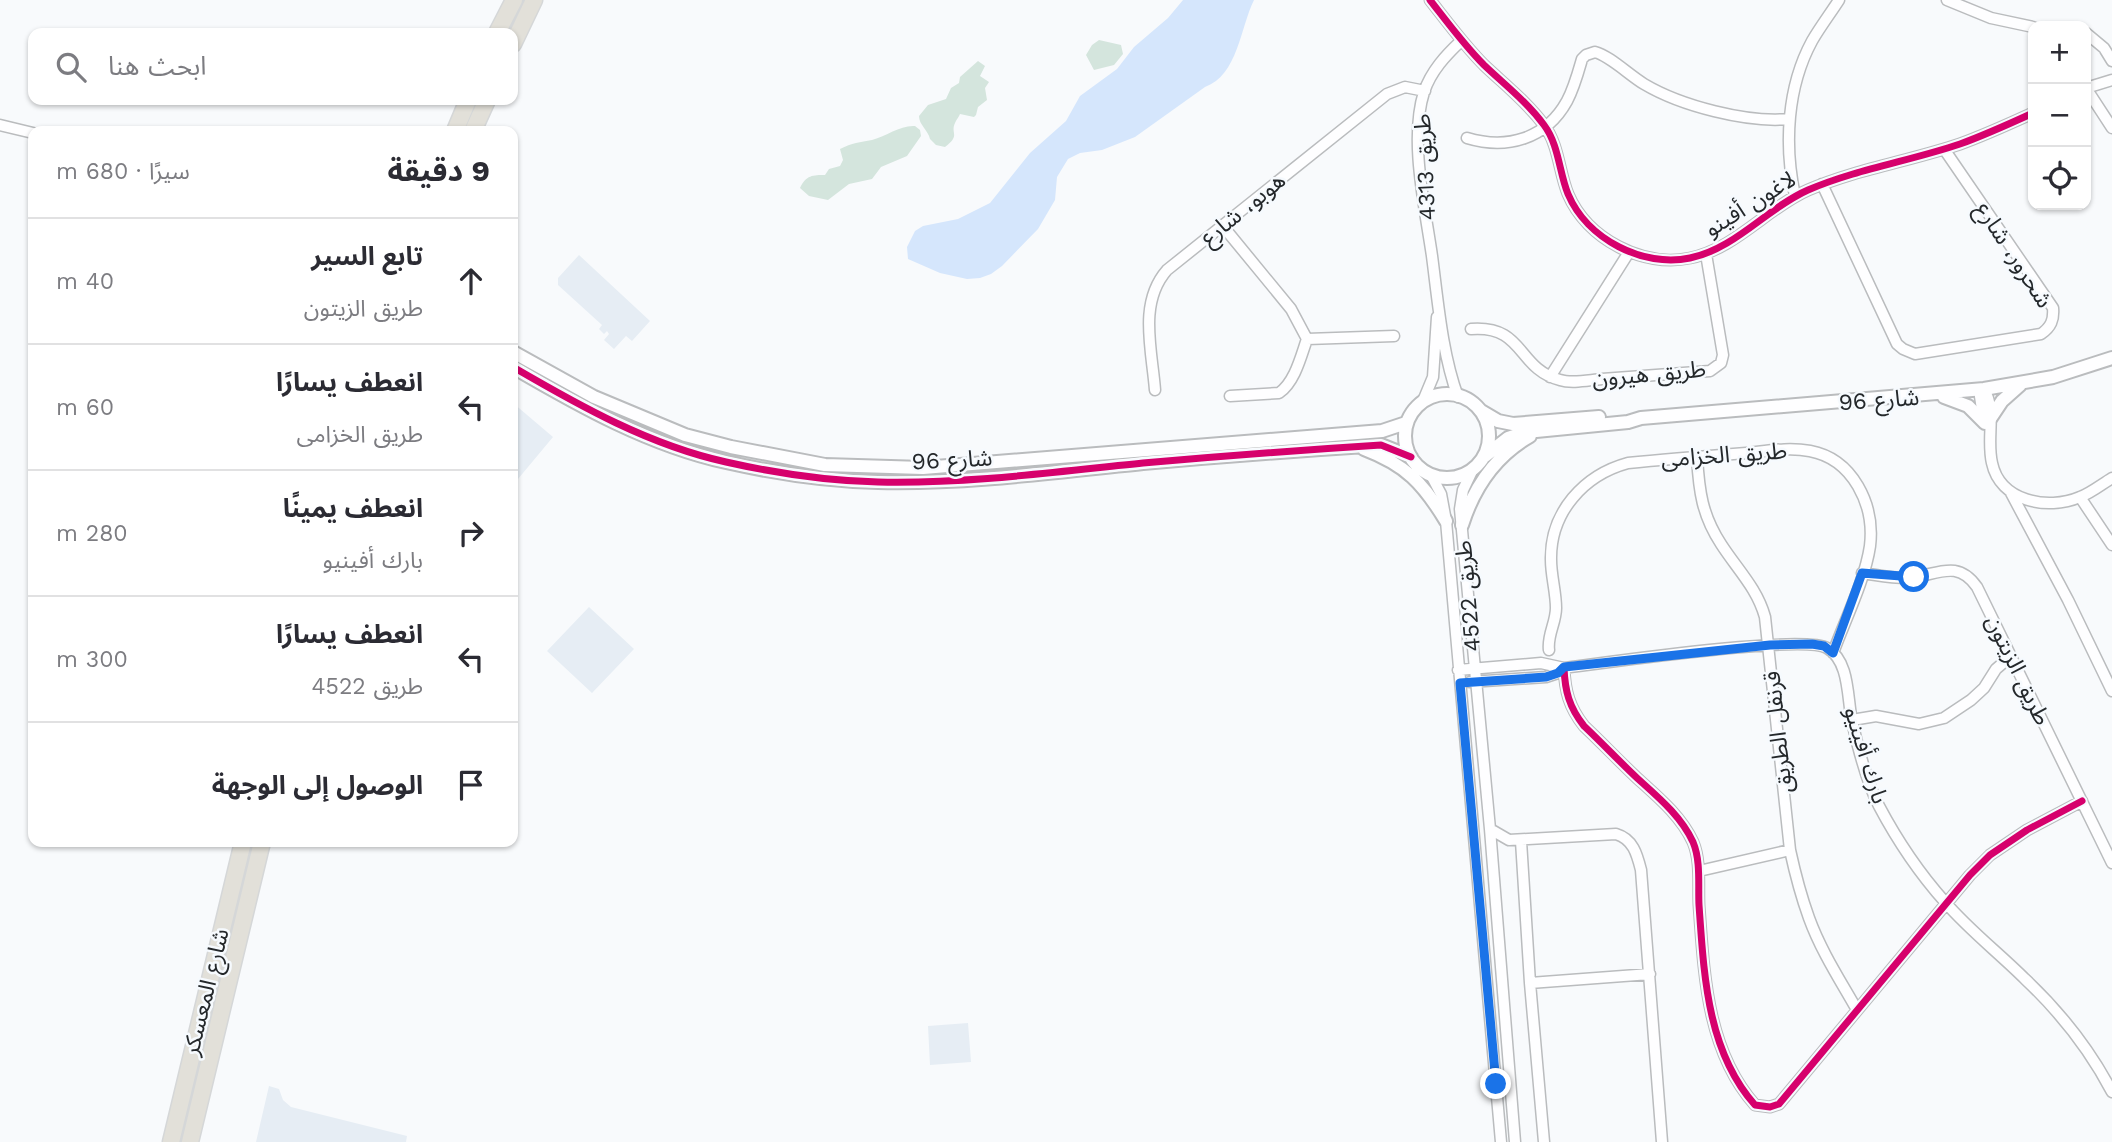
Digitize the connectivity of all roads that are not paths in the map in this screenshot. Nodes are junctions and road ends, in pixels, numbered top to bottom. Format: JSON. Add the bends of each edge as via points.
{"nodes":[{"id":1,"x":514,"y":0,"type":"edge"},
{"id":2,"x":534,"y":0,"type":"edge"},
{"id":3,"x":1430,"y":0,"type":"edge"},
{"id":4,"x":1839,"y":0,"type":"edge"},
{"id":5,"x":1947,"y":0,"type":"edge"},
{"id":6,"x":2028,"y":26,"type":"edge"},
{"id":7,"x":500,"y":28,"type":"edge"},
{"id":8,"x":518,"y":34,"type":"edge"},
{"id":9,"x":2091,"y":37,"type":"edge"},
{"id":10,"x":1461,"y":41,"type":"junction"},
{"id":11,"x":2112,"y":61,"type":"edge"},
{"id":12,"x":2112,"y":80,"type":"edge"},
{"id":13,"x":2091,"y":86,"type":"edge"},
{"id":14,"x":1425,"y":90,"type":"junction"},
{"id":15,"x":2091,"y":96,"type":"edge"},
{"id":16,"x":466,"y":105,"type":"edge"},
{"id":17,"x":485,"y":105,"type":"edge"},
{"id":18,"x":2028,"y":115,"type":"edge"},
{"id":19,"x":1789,"y":119,"type":"junction"},
{"id":20,"x":0,"y":125,"type":"edge"},
{"id":21,"x":456,"y":126,"type":"edge"},
{"id":22,"x":475,"y":126,"type":"edge"},
{"id":23,"x":1546,"y":127,"type":"junction"},
{"id":24,"x":2112,"y":128,"type":"edge"},
{"id":25,"x":28,"y":132,"type":"edge"},
{"id":26,"x":1467,"y":138,"type":"dead end"},
{"id":27,"x":1944,"y":149,"type":"junction"},
{"id":28,"x":1822,"y":184,"type":"junction"},
{"id":29,"x":1795,"y":195,"type":"junction"},
{"id":30,"x":1223,"y":225,"type":"junction"},
{"id":31,"x":1629,"y":252,"type":"junction"},
{"id":32,"x":1706,"y":254,"type":"junction"},
{"id":33,"x":1438,"y":306,"type":"junction"},
{"id":34,"x":1471,"y":329,"type":"dead end"},
{"id":35,"x":1394,"y":336,"type":"dead end"},
{"id":36,"x":1307,"y":339,"type":"junction"},
{"id":37,"x":518,"y":355,"type":"edge"},
{"id":38,"x":2112,"y":358,"type":"edge"},
{"id":39,"x":518,"y":370,"type":"edge"},
{"id":40,"x":1550,"y":377,"type":"junction"},
{"id":41,"x":2020,"y":384,"type":"junction"},
{"id":42,"x":1155,"y":390,"type":"dead end"},
{"id":43,"x":1981,"y":390,"type":"junction"},
{"id":44,"x":1941,"y":395,"type":"junction"},
{"id":45,"x":1230,"y":396,"type":"dead end"},
{"id":46,"x":1458,"y":397,"type":"junction"},
{"id":47,"x":1423,"y":401,"type":"junction"},
{"id":48,"x":1480,"y":411,"type":"junction"},
{"id":49,"x":1641,"y":418,"type":"junction"},
{"id":50,"x":1406,"y":423,"type":"junction"},
{"id":51,"x":1988,"y":425,"type":"junction"},
{"id":52,"x":1545,"y":430,"type":"junction"},
{"id":53,"x":1357,"y":447,"type":"junction"},
{"id":54,"x":1485,"y":456,"type":"junction"},
{"id":55,"x":1411,"y":457,"type":"junction"},
{"id":56,"x":1697,"y":457,"type":"junction"},
{"id":57,"x":1472,"y":471,"type":"junction"},
{"id":58,"x":1431,"y":475,"type":"junction"},
{"id":59,"x":2112,"y":478,"type":"edge"},
{"id":60,"x":2011,"y":493,"type":"junction"},
{"id":61,"x":2080,"y":497,"type":"junction"},
{"id":62,"x":1446,"y":520,"type":"junction"},
{"id":63,"x":1462,"y":525,"type":"junction"},
{"id":64,"x":2112,"y":545,"type":"edge"},
{"id":65,"x":1862,"y":573,"type":"junction"},
{"id":66,"x":1770,"y":645,"type":"junction"},
{"id":67,"x":1549,"y":650,"type":"dead end"},
{"id":68,"x":1833,"y":653,"type":"junction"},
{"id":69,"x":2010,"y":657,"type":"junction"},
{"id":70,"x":1541,"y":663,"type":"junction"},
{"id":71,"x":1564,"y":667,"type":"junction"},
{"id":72,"x":1475,"y":668,"type":"junction"},
{"id":73,"x":1458,"y":670,"type":"junction"},
{"id":74,"x":1542,"y":677,"type":"junction"},
{"id":75,"x":1476,"y":681,"type":"junction"},
{"id":76,"x":1460,"y":683,"type":"junction"},
{"id":77,"x":2112,"y":691,"type":"edge"},
{"id":78,"x":1852,"y":720,"type":"junction"},
{"id":79,"x":2082,"y":801,"type":"junction"},
{"id":80,"x":1490,"y":829,"type":"junction"},
{"id":81,"x":1509,"y":840,"type":"junction"},
{"id":82,"x":1521,"y":841,"type":"junction"},
{"id":83,"x":242,"y":847,"type":"edge"},
{"id":84,"x":261,"y":847,"type":"edge"},
{"id":85,"x":1790,"y":850,"type":"junction"},
{"id":86,"x":1492,"y":855,"type":"junction"},
{"id":87,"x":2112,"y":863,"type":"edge"},
{"id":88,"x":1699,"y":871,"type":"junction"},
{"id":89,"x":1945,"y":903,"type":"junction"},
{"id":90,"x":1650,"y":974,"type":"junction"},
{"id":91,"x":1530,"y":984,"type":"junction"},
{"id":92,"x":1857,"y":1010,"type":"junction"},
{"id":93,"x":2112,"y":1091,"type":"edge"},
{"id":94,"x":171,"y":1142,"type":"edge"},
{"id":95,"x":190,"y":1142,"type":"edge"},
{"id":96,"x":1501,"y":1142,"type":"edge"},
{"id":97,"x":1515,"y":1142,"type":"edge"},
{"id":98,"x":1544,"y":1142,"type":"edge"},
{"id":99,"x":1662,"y":1142,"type":"edge"}],
"edges":[{"from":1,"to":7,"type":"main road"},
{"from":2,"to":8,"type":"main road"},
{"from":3,"to":10,"type":"street","name":"لاغون أفينو"},
{"from":4,"to":19,"type":"street","via":[[1811,42]]},
{"from":5,"to":6,"type":"street","via":[[1991,18]]},
{"from":9,"to":11,"type":"street"},
{"from":10,"to":14,"type":"street","name":"طريق 4313"},
{"from":10,"to":23,"type":"street","name":"لاغون أفينو"},
{"from":12,"to":13,"type":"street"},
{"from":14,"to":30,"type":"street","name":"هوبو، شارع","via":[[1405,87],[1387,94]]},
{"from":14,"to":33,"type":"street","name":"طريق 4313","via":[[1419,147]]},
{"from":15,"to":24,"type":"street"},
{"from":16,"to":21,"type":"main road"},
{"from":17,"to":22,"type":"main road"},
{"from":18,"to":27,"type":"street","name":"لاغون أفينو"},
{"from":19,"to":23,"type":"street","via":[[1729,114],[1657,92],[1595,52],[1582,59],[1569,98]]},
{"from":19,"to":29,"type":"street","via":[[1789,170]]},
{"from":20,"to":25,"type":"street"},
{"from":23,"to":26,"type":"street","via":[[1502,144]]},
{"from":23,"to":31,"type":"street","name":"لاغون أفينو","via":[[1579,213]]},
{"from":27,"to":28,"type":"street","name":"لاغون أفينو"},
{"from":27,"to":28,"type":"street","name":"شحرور، شارع","via":[[2053,308],[2048,329],[2041,334],[1915,354],[1903,349]]},
{"from":28,"to":29,"type":"street","name":"لاغون أفينو"},
{"from":29,"to":32,"type":"street","name":"لاغون أفينو"},
{"from":30,"to":36,"type":"street","via":[[1291,309]]},
{"from":30,"to":42,"type":"street","name":"هوبو، شارع","via":[[1167,270],[1155,287],[1149,313]]},
{"from":31,"to":32,"type":"street","name":"لاغون أفينو","via":[[1669,260]]},
{"from":31,"to":40,"type":"street","name":"طريق هيرون"},
{"from":32,"to":40,"type":"street","name":"طريق هيرون","via":[[1723,355],[1716,368],[1564,381]]},
{"from":33,"to":46,"type":"street","name":"طريق 4313"},
{"from":33,"to":47,"type":"street","name":"طريق 4313","via":[[1433,377]]},
{"from":34,"to":40,"type":"street","via":[[1488,328],[1510,337],[1527,360]]},
{"from":35,"to":36,"type":"street"},
{"from":36,"to":45,"type":"street","via":[[1284,391]]},
{"from":37,"to":50,"type":"street","name":"شارع 96","via":[[603,402],[685,435],[825,465],[923,468],[1382,431]]},
{"from":38,"to":41,"type":"street","name":"شارع 96"},
{"from":39,"to":53,"type":"street","name":"شارع 96","via":[[595,414],[676,447],[723,461],[827,478],[951,481]]},
{"from":41,"to":43,"type":"street","name":"شارع 96"},
{"from":41,"to":51,"type":"street","via":[[2002,401]]},
{"from":43,"to":44,"type":"street","name":"شارع 96"},
{"from":43,"to":51,"type":"street","via":[[1991,406]]},
{"from":44,"to":49,"type":"street","name":"شارع 96"},
{"from":44,"to":51,"type":"street","via":[[1968,405]]},
{"from":46,"to":47,"type":"street","via":[[1444,394]]},
{"from":46,"to":48,"type":"street"},
{"from":47,"to":50,"type":"street"},
{"from":48,"to":49,"type":"street","name":"شارع 96","via":[[1513,424],[1626,415]]},
{"from":48,"to":54,"type":"street","via":[[1489,436]]},
{"from":49,"to":52,"type":"street","name":"شارع 96"},
{"from":50,"to":55,"type":"street"},
{"from":51,"to":60,"type":"street","via":[[1995,474]]},
{"from":52,"to":54,"type":"street","name":"شارع 96","via":[[1508,438]]},
{"from":52,"to":63,"type":"street","via":[[1499,460],[1477,488]]},
{"from":53,"to":55,"type":"street","name":"شارع 96","via":[[1381,445]]},
{"from":53,"to":62,"type":"street","via":[[1407,471]]},
{"from":54,"to":57,"type":"street"},
{"from":55,"to":58,"type":"street"},
{"from":56,"to":65,"type":"street","name":"طريق الخزامى","via":[[1800,450],[1837,462],[1857,484],[1869,515],[1870,545]]},
{"from":56,"to":66,"type":"street","name":"قرنفل الطريق","via":[[1701,502],[1719,541],[1756,592]]},
{"from":56,"to":67,"type":"street","name":"طريق الخزامى","via":[[1617,466],[1597,475],[1572,498],[1560,516],[1551,547],[1556,608]]},
{"from":57,"to":58,"type":"street","via":[[1459,477]]},
{"from":57,"to":63,"type":"street","name":"طريق 4522","via":[[1463,490]]},
{"from":58,"to":62,"type":"street","name":"طريق 4522"},
{"from":59,"to":61,"type":"street"},
{"from":60,"to":61,"type":"street","via":[[2048,503]]},
{"from":60,"to":77,"type":"street"},
{"from":61,"to":64,"type":"street"},
{"from":62,"to":73,"type":"street","name":"طريق 4522"},
{"from":63,"to":72,"type":"street","name":"طريق 4522"},
{"from":65,"to":68,"type":"street","name":"طريق الخزامى"},
{"from":65,"to":69,"type":"street","name":"طريق الزيتون","via":[[1905,578],[1945,570],[1962,572],[1977,587]]},
{"from":66,"to":68,"type":"street","via":[[1812,644]]},
{"from":66,"to":71,"type":"street"},
{"from":66,"to":85,"type":"street","name":"قرنفل الطريق"},
{"from":68,"to":78,"type":"street","name":"بارك أفينيو","via":[[1844,675]]},
{"from":69,"to":78,"type":"street","via":[[1996,668],[1984,688],[1944,718],[1919,724],[1876,716]]},
{"from":69,"to":79,"type":"street","name":"طريق الزيتون"},
{"from":70,"to":71,"type":"street"},
{"from":70,"to":72,"type":"street"},
{"from":70,"to":74,"type":"street"},
{"from":71,"to":74,"type":"street"},
{"from":71,"to":88,"type":"street","via":[[1566,694],[1574,714],[1681,822],[1694,844]]},
{"from":72,"to":73,"type":"street"},
{"from":72,"to":75,"type":"street","name":"طريق 4522"},
{"from":73,"to":76,"type":"street","name":"طريق 4522"},
{"from":74,"to":75,"type":"street"},
{"from":75,"to":76,"type":"street"},
{"from":75,"to":80,"type":"street","name":"طريق 4522"},
{"from":76,"to":96,"type":"street","name":"طريق 4522"},
{"from":78,"to":89,"type":"street","name":"بارك أفينيو","via":[[1878,804]]},
{"from":79,"to":87,"type":"street","name":"طريق الزيتون"},
{"from":79,"to":89,"type":"street","via":[[1990,855]]},
{"from":80,"to":81,"type":"street"},
{"from":80,"to":86,"type":"street","name":"طريق 4522"},
{"from":81,"to":82,"type":"street"},
{"from":81,"to":86,"type":"street"},
{"from":82,"to":90,"type":"street","via":[[1625,836],[1636,850],[1641,870]]},
{"from":82,"to":91,"type":"street"},
{"from":83,"to":94,"type":"main road","name":"شارع المعسكر"},
{"from":84,"to":95,"type":"main road","name":"شارع المعسكر"},
{"from":85,"to":88,"type":"street"},
{"from":85,"to":92,"type":"street","name":"قرنفل الطريق","via":[[1809,919]]},
{"from":86,"to":97,"type":"street","name":"طريق 4522"},
{"from":88,"to":92,"type":"street","via":[[1707,989],[1715,1028],[1734,1078],[1755,1105],[1779,1104]]},
{"from":89,"to":92,"type":"street"},
{"from":89,"to":93,"type":"street","name":"بارك أفينيو","via":[[2051,1005]]},
{"from":90,"to":91,"type":"street"},
{"from":90,"to":99,"type":"street"},
{"from":91,"to":98,"type":"street"}]}
